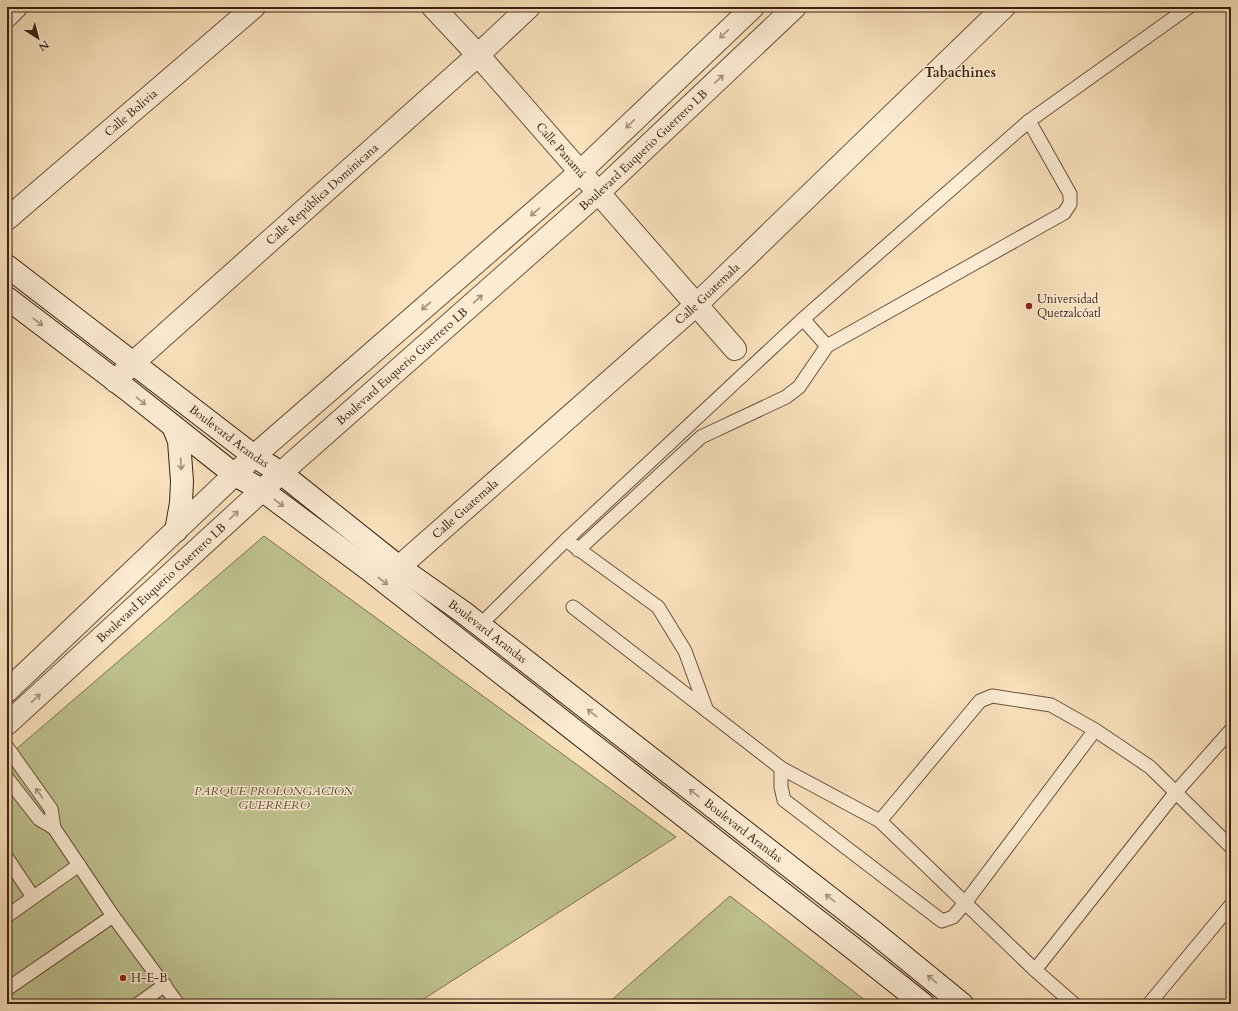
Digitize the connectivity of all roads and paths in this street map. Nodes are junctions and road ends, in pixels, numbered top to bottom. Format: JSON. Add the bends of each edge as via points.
{"nodes":[{"id":1,"x":16,"y":7,"type":"edge"},
{"id":2,"x":254,"y":7,"type":"edge"},
{"id":3,"x":433,"y":7,"type":"edge"},
{"id":4,"x":529,"y":7,"type":"edge"},
{"id":5,"x":752,"y":7,"type":"edge"},
{"id":6,"x":795,"y":7,"type":"edge"},
{"id":7,"x":1004,"y":7,"type":"edge"},
{"id":8,"x":1189,"y":7,"type":"edge"},
{"id":9,"x":7,"y":16,"type":"edge"},
{"id":10,"x":478,"y":55,"type":"junction"},
{"id":11,"x":1029,"y":121,"type":"junction"},
{"id":12,"x":580,"y":172,"type":"junction"},
{"id":13,"x":598,"y":193,"type":"junction"},
{"id":14,"x":7,"y":219,"type":"edge"},
{"id":15,"x":7,"y":266,"type":"edge"},
{"id":16,"x":7,"y":298,"type":"edge"},
{"id":17,"x":696,"y":305,"type":"junction"},
{"id":18,"x":803,"y":319,"type":"junction"},
{"id":19,"x":827,"y":346,"type":"junction"},
{"id":20,"x":736,"y":350,"type":"dead end"},
{"id":21,"x":133,"y":363,"type":"junction"},
{"id":22,"x":115,"y":380,"type":"junction"},
{"id":23,"x":173,"y":426,"type":"junction"},
{"id":24,"x":254,"y":456,"type":"junction"},
{"id":25,"x":281,"y":473,"type":"junction"},
{"id":26,"x":235,"y":475,"type":"junction"},
{"id":27,"x":262,"y":490,"type":"junction"},
{"id":28,"x":176,"y":531,"type":"junction"},
{"id":29,"x":566,"y":540,"type":"junction"},
{"id":30,"x":578,"y":550,"type":"junction"},
{"id":31,"x":400,"y":567,"type":"junction"},
{"id":32,"x":573,"y":608,"type":"dead end"},
{"id":33,"x":480,"y":625,"type":"junction"},
{"id":34,"x":7,"y":691,"type":"edge"},
{"id":35,"x":707,"y":711,"type":"junction"},
{"id":36,"x":7,"y":724,"type":"edge"},
{"id":37,"x":1095,"y":730,"type":"junction"},
{"id":38,"x":1231,"y":730,"type":"edge"},
{"id":39,"x":7,"y":747,"type":"edge"},
{"id":40,"x":781,"y":768,"type":"junction"},
{"id":41,"x":7,"y":778,"type":"edge"},
{"id":42,"x":1176,"y":792,"type":"junction"},
{"id":43,"x":880,"y":821,"type":"junction"},
{"id":44,"x":54,"y":828,"type":"junction"},
{"id":45,"x":1231,"y":847,"type":"edge"},
{"id":46,"x":7,"y":858,"type":"edge"},
{"id":47,"x":79,"y":865,"type":"junction"},
{"id":48,"x":33,"y":898,"type":"junction"},
{"id":49,"x":965,"y":903,"type":"junction"},
{"id":50,"x":1231,"y":905,"type":"edge"},
{"id":51,"x":7,"y":916,"type":"edge"},
{"id":52,"x":113,"y":916,"type":"junction"},
{"id":53,"x":1035,"y":970,"type":"junction"},
{"id":54,"x":165,"y":985,"type":"junction"},
{"id":55,"x":7,"y":989,"type":"edge"},
{"id":56,"x":138,"y":1004,"type":"edge"},
{"id":57,"x":178,"y":1004,"type":"edge"},
{"id":58,"x":922,"y":1004,"type":"edge"},
{"id":59,"x":962,"y":1004,"type":"edge"},
{"id":60,"x":1074,"y":1004,"type":"edge"},
{"id":61,"x":1149,"y":1004,"type":"edge"}],
"edges":[{"from":1,"to":9,"type":"street"},
{"from":2,"to":14,"type":"street","name":"Calle Bolivia"},
{"from":3,"to":10,"type":"street","name":"Calle Panamá"},
{"from":4,"to":10,"type":"street","name":"Calle República Dominicana"},
{"from":5,"to":12,"type":"street","one_way":true},
{"from":13,"to":6,"type":"street","name":"Boulevard Euquerio Guerrero LB","one_way":true},
{"from":7,"to":17,"type":"street","name":"Calle Guatemala"},
{"from":8,"to":11,"type":"lane"},
{"from":10,"to":12,"type":"street","name":"Calle Panamá"},
{"from":10,"to":21,"type":"street","name":"Calle República Dominicana"},
{"from":11,"to":18,"type":"lane"},
{"from":11,"to":19,"type":"lane","via":[[1070,194],[1070,204],[1064,213]]},
{"from":12,"to":13,"type":"street","name":"Calle Panamá"},
{"from":12,"to":24,"type":"street","one_way":true},
{"from":13,"to":17,"type":"street","name":"Calle Panamá"},
{"from":25,"to":13,"type":"street","name":"Boulevard Euquerio Guerrero LB","one_way":true},
{"from":15,"to":21,"type":"street","name":"Boulevard Arandas"},
{"from":16,"to":22,"type":"street","name":"Boulevard Arandas","one_way":true},
{"from":17,"to":20,"type":"street","name":"Calle Panamá"},
{"from":17,"to":31,"type":"street","name":"Calle Guatemala"},
{"from":18,"to":19,"type":"lane"},
{"from":18,"to":29,"type":"lane"},
{"from":19,"to":30,"type":"lane","via":[[799,387],[786,397],[702,438]]},
{"from":21,"to":22,"type":"street","name":"Calle República Dominicana"},
{"from":21,"to":24,"type":"street","name":"Boulevard Arandas"},
{"from":22,"to":23,"type":"street","name":"Boulevard Arandas","one_way":true},
{"from":23,"to":26,"type":"street","name":"Boulevard Arandas"},
{"from":23,"to":28,"type":"street","one_way":true,"via":[[179,441],[182,481]]},
{"from":24,"to":25,"type":"street","name":"Boulevard Arandas"},
{"from":24,"to":26,"type":"street"},
{"from":25,"to":27,"type":"street","name":"Boulevard Euquerio Guerrero LB"},
{"from":25,"to":31,"type":"street","name":"Boulevard Arandas"},
{"from":26,"to":27,"type":"street","name":"Boulevard Arandas"},
{"from":26,"to":28,"type":"street"},
{"from":36,"to":27,"type":"street","name":"Boulevard Euquerio Guerrero LB","one_way":true},
{"from":27,"to":58,"type":"street","name":"Boulevard Arandas","one_way":true,"via":[[372,572]]},
{"from":28,"to":34,"type":"street"},
{"from":29,"to":30,"type":"lane"},
{"from":29,"to":33,"type":"lane"},
{"from":30,"to":35,"type":"lane","via":[[658,607],[685,652]]},
{"from":31,"to":33,"type":"street","name":"Boulevard Arandas"},
{"from":32,"to":35,"type":"lane"},
{"from":59,"to":33,"type":"street","name":"Boulevard Arandas","one_way":true,"via":[[875,933]]},
{"from":35,"to":40,"type":"lane"},
{"from":37,"to":42,"type":"lane","via":[[1150,767]]},
{"from":37,"to":43,"type":"lane","via":[[1051,705],[992,696],[980,701]]},
{"from":37,"to":49,"type":"lane"},
{"from":38,"to":42,"type":"lane"},
{"from":44,"to":39,"type":"lane","one_way":true,"via":[[51,810]]},
{"from":40,"to":43,"type":"lane"},
{"from":40,"to":49,"type":"lane","via":[[784,800],[942,921],[953,917]]},
{"from":41,"to":44,"type":"lane","via":[[38,819]]},
{"from":42,"to":45,"type":"lane"},
{"from":42,"to":53,"type":"lane"},
{"from":43,"to":49,"type":"lane"},
{"from":44,"to":47,"type":"lane"},
{"from":46,"to":48,"type":"lane"},
{"from":47,"to":48,"type":"lane"},
{"from":47,"to":52,"type":"lane"},
{"from":48,"to":51,"type":"lane"},
{"from":49,"to":53,"type":"lane"},
{"from":50,"to":61,"type":"lane"},
{"from":52,"to":54,"type":"lane"},
{"from":52,"to":55,"type":"lane"},
{"from":53,"to":60,"type":"lane"},
{"from":54,"to":56,"type":"lane"},
{"from":54,"to":57,"type":"lane"}]}
